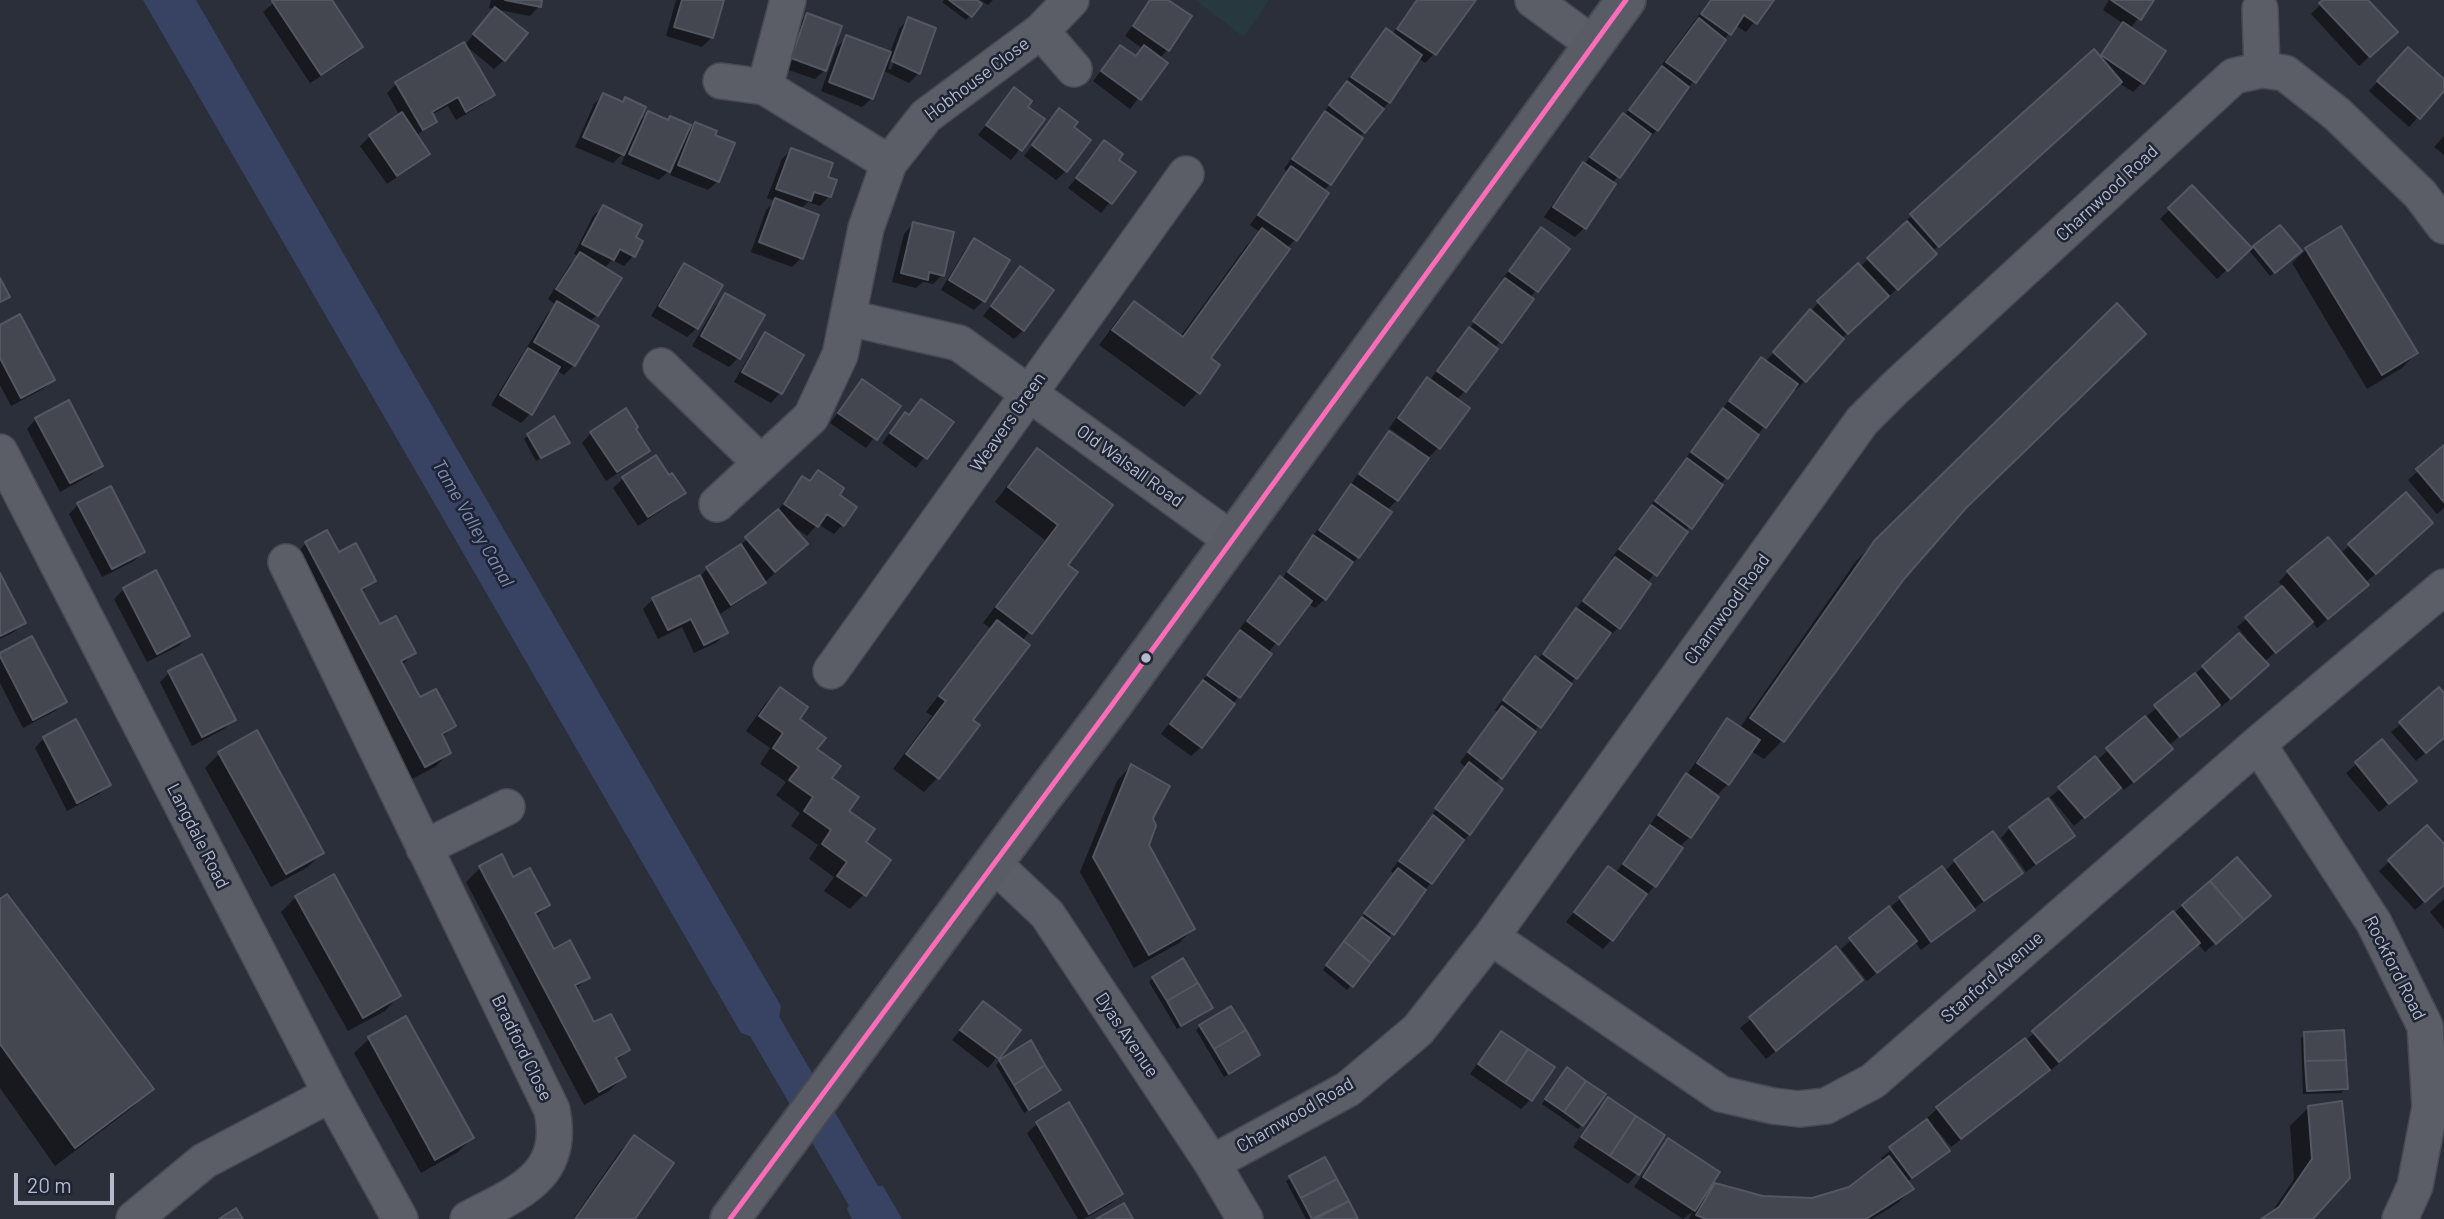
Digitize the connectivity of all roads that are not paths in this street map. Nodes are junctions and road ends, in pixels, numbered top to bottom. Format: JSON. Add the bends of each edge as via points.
{"nodes":[{"id":1,"x":788,"y":0,"type":"edge"},
{"id":2,"x":1071,"y":0,"type":"edge"},
{"id":3,"x":1533,"y":0,"type":"edge"},
{"id":4,"x":1626,"y":0,"type":"edge"},
{"id":5,"x":2260,"y":9,"type":"dead end"},
{"id":6,"x":1041,"y":31,"type":"junction"},
{"id":7,"x":1593,"y":44,"type":"junction"},
{"id":8,"x":1074,"y":69,"type":"dead end"},
{"id":9,"x":2262,"y":70,"type":"junction"},
{"id":10,"x":721,"y":81,"type":"dead end"},
{"id":11,"x":765,"y":87,"type":"junction"},
{"id":12,"x":889,"y":163,"type":"junction"},
{"id":13,"x":1186,"y":174,"type":"dead end"},
{"id":14,"x":2444,"y":226,"type":"edge"},
{"id":15,"x":849,"y":318,"type":"junction"},
{"id":16,"x":661,"y":366,"type":"dead end"},
{"id":17,"x":1028,"y":392,"type":"junction"},
{"id":18,"x":0,"y":452,"type":"edge"},
{"id":19,"x":761,"y":463,"type":"junction"},
{"id":20,"x":717,"y":504,"type":"dead end"},
{"id":21,"x":1232,"y":540,"type":"junction"},
{"id":22,"x":286,"y":585,"type":"dead end"},
{"id":23,"x":2444,"y":587,"type":"edge"},
{"id":24,"x":831,"y":671,"type":"dead end"},
{"id":25,"x":2258,"y":744,"type":"junction"},
{"id":26,"x":507,"y":807,"type":"dead end"},
{"id":27,"x":424,"y":848,"type":"junction"},
{"id":28,"x":994,"y":864,"type":"junction"},
{"id":29,"x":1491,"y":937,"type":"junction"},
{"id":30,"x":331,"y":1094,"type":"junction"},
{"id":31,"x":1212,"y":1163,"type":"junction"},
{"id":32,"x":134,"y":1219,"type":"edge"},
{"id":33,"x":400,"y":1219,"type":"edge"},
{"id":34,"x":468,"y":1219,"type":"edge"},
{"id":35,"x":730,"y":1219,"type":"edge"},
{"id":36,"x":1245,"y":1219,"type":"edge"},
{"id":37,"x":2400,"y":1219,"type":"edge"}],
"edges":[{"from":1,"to":11,"type":"street"},
{"from":2,"to":6,"type":"street","name":"Hobhouse Close"},
{"from":3,"to":7,"type":"street"},
{"from":4,"to":7,"type":"main road"},
{"from":5,"to":9,"type":"street"},
{"from":6,"to":8,"type":"street","name":"Hobhouse Close"},
{"from":6,"to":12,"type":"street","name":"Hobhouse Close","via":[[926,116]]},
{"from":7,"to":21,"type":"main road"},
{"from":9,"to":14,"type":"street","via":[[2285,73],[2337,114],[2420,194]]},
{"from":9,"to":29,"type":"street","name":"Charnwood Road","via":[[2234,76],[1862,421]]},
{"from":10,"to":11,"type":"street"},
{"from":11,"to":12,"type":"street"},
{"from":12,"to":15,"type":"street","name":"Hobhouse Close","via":[[866,228]]},
{"from":13,"to":17,"type":"street","name":"Weavers Green"},
{"from":15,"to":17,"type":"street","via":[[959,343]]},
{"from":15,"to":19,"type":"street","name":"Hobhouse Close","via":[[840,355],[811,417]]},
{"from":16,"to":19,"type":"street"},
{"from":17,"to":21,"type":"street","name":"Old Walsall Road"},
{"from":17,"to":24,"type":"street","name":"Weavers Green"},
{"from":18,"to":30,"type":"street","name":"Langdale Road"},
{"from":19,"to":20,"type":"street","name":"Hobhouse Close"},
{"from":21,"to":28,"type":"main road"},
{"from":22,"to":27,"type":"street","name":"Bradford Close"},
{"from":23,"to":25,"type":"street","name":"Stanford Avenue"},
{"from":25,"to":29,"type":"street","name":"Stanford Avenue","via":[[1872,1081],[1826,1106],[1799,1110],[1721,1094]]},
{"from":25,"to":37,"type":"street","name":"Rockford Road","via":[[2374,923],[2425,1026],[2430,1107],[2415,1186]]},
{"from":26,"to":27,"type":"street"},
{"from":27,"to":34,"type":"street","name":"Bradford Close","via":[[546,1095],[556,1129],[548,1164],[534,1182]]},
{"from":28,"to":31,"type":"street","name":"Dyas Avenue","via":[[1047,914]]},
{"from":28,"to":35,"type":"main road"},
{"from":29,"to":31,"type":"street","name":"Charnwood Road","via":[[1418,1030],[1348,1089]]},
{"from":30,"to":32,"type":"street","via":[[204,1161]]},
{"from":30,"to":33,"type":"street","name":"Langdale Road"},
{"from":31,"to":36,"type":"street","name":"Dyas Avenue"}]}
